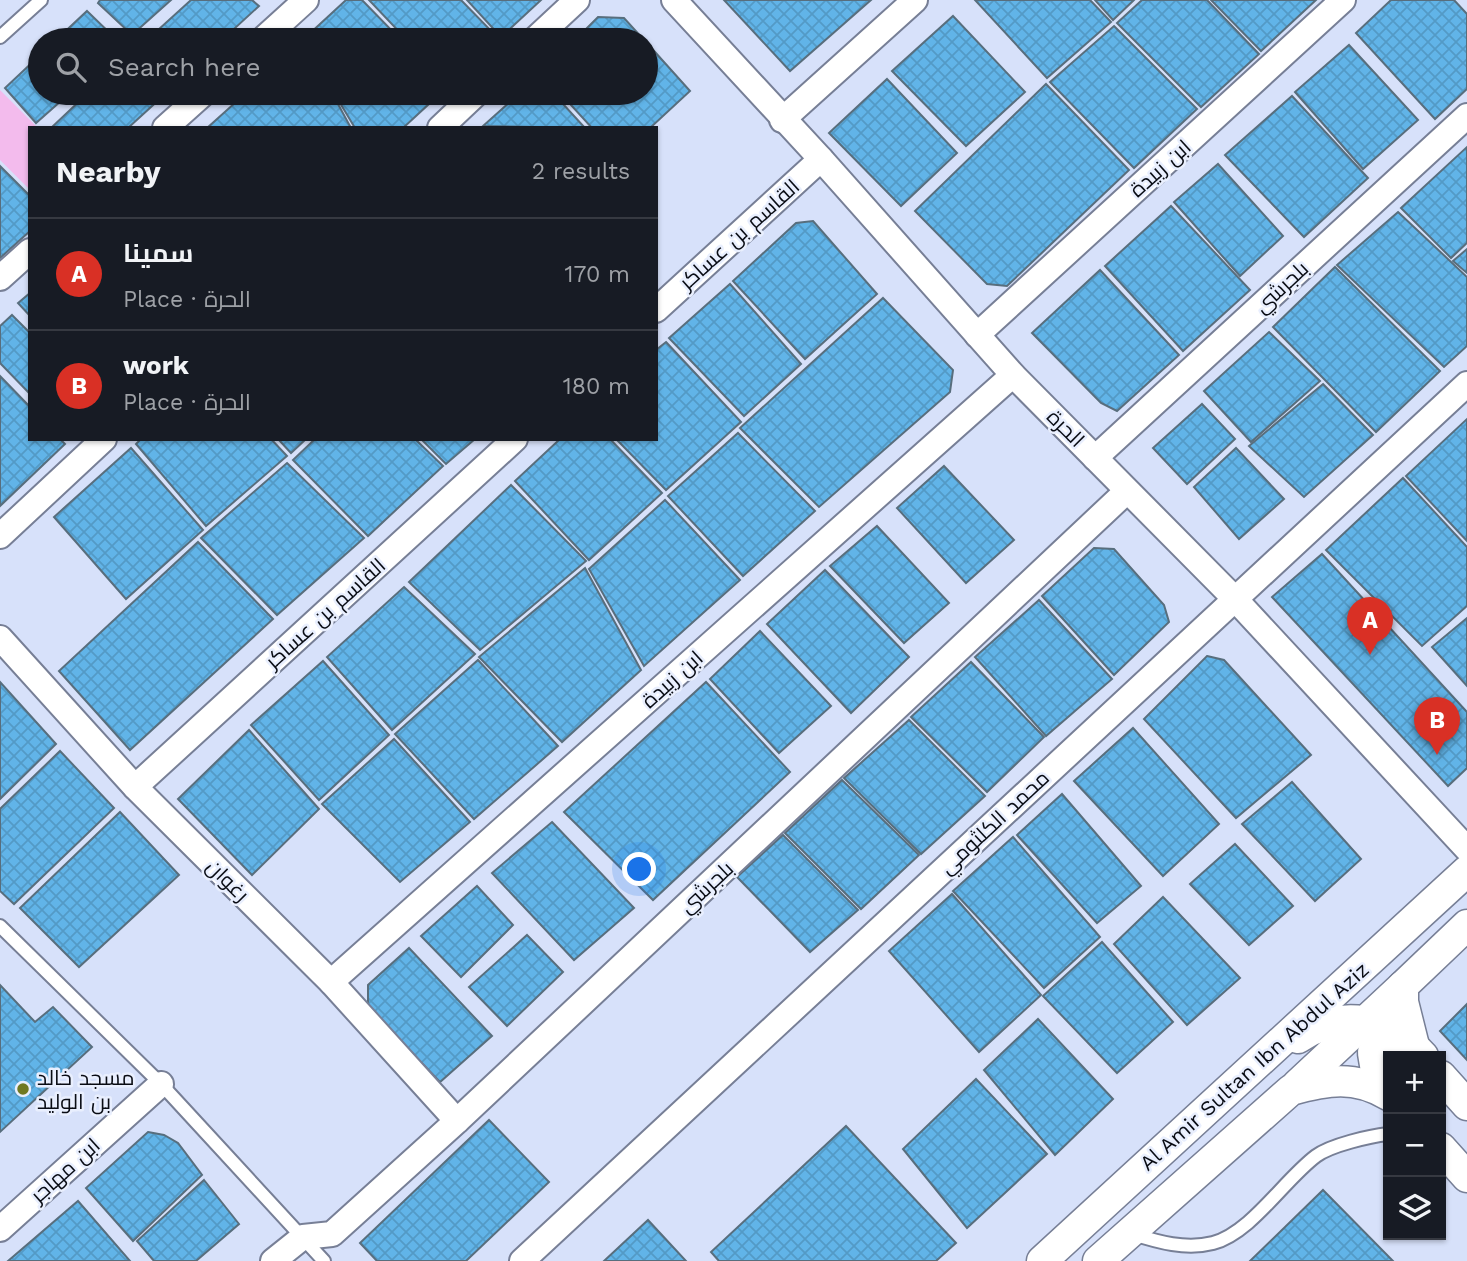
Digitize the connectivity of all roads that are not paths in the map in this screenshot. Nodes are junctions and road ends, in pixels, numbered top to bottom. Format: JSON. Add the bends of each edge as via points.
{"nodes":[{"id":1,"x":40,"y":0,"type":"edge"},
{"id":2,"x":306,"y":0,"type":"edge"},
{"id":3,"x":577,"y":0,"type":"edge"},
{"id":4,"x":674,"y":0,"type":"edge"},
{"id":5,"x":915,"y":0,"type":"edge"},
{"id":6,"x":1343,"y":0,"type":"edge"},
{"id":7,"x":275,"y":28,"type":"edge"},
{"id":8,"x":547,"y":28,"type":"edge"},
{"id":9,"x":0,"y":37,"type":"edge"},
{"id":10,"x":191,"y":105,"type":"edge"},
{"id":11,"x":464,"y":105,"type":"edge"},
{"id":12,"x":1467,"y":116,"type":"edge"},
{"id":13,"x":782,"y":120,"type":"junction"},
{"id":14,"x":167,"y":126,"type":"edge"},
{"id":15,"x":442,"y":126,"type":"edge"},
{"id":16,"x":821,"y":159,"type":"junction"},
{"id":17,"x":28,"y":253,"type":"edge"},
{"id":18,"x":0,"y":278,"type":"edge"},
{"id":19,"x":658,"y":308,"type":"edge"},
{"id":20,"x":977,"y":335,"type":"junction"},
{"id":21,"x":1013,"y":375,"type":"junction"},
{"id":22,"x":1467,"y":384,"type":"edge"},
{"id":23,"x":102,"y":441,"type":"edge"},
{"id":24,"x":513,"y":441,"type":"edge"},
{"id":25,"x":1095,"y":458,"type":"junction"},
{"id":26,"x":1127,"y":491,"type":"junction"},
{"id":27,"x":0,"y":536,"type":"edge"},
{"id":28,"x":1234,"y":599,"type":"junction"},
{"id":29,"x":0,"y":638,"type":"edge"},
{"id":30,"x":135,"y":787,"type":"junction"},
{"id":31,"x":1467,"y":849,"type":"edge"},
{"id":32,"x":1467,"y":871,"type":"edge"},
{"id":33,"x":1467,"y":925,"type":"edge"},
{"id":34,"x":0,"y":926,"type":"edge"},
{"id":35,"x":1368,"y":961,"type":"junction"},
{"id":36,"x":331,"y":982,"type":"junction"},
{"id":37,"x":1403,"y":986,"type":"junction"},
{"id":38,"x":1356,"y":1024,"type":"junction"},
{"id":39,"x":1419,"y":1051,"type":"edge"},
{"id":40,"x":1237,"y":1079,"type":"junction"},
{"id":41,"x":1446,"y":1082,"type":"edge"},
{"id":42,"x":161,"y":1084,"type":"junction"},
{"id":43,"x":1383,"y":1084,"type":"edge"},
{"id":44,"x":1383,"y":1089,"type":"edge"},
{"id":45,"x":1291,"y":1090,"type":"junction"},
{"id":46,"x":1383,"y":1092,"type":"edge"},
{"id":47,"x":1467,"y":1105,"type":"edge"},
{"id":48,"x":457,"y":1121,"type":"junction"},
{"id":49,"x":1383,"y":1135,"type":"edge"},
{"id":50,"x":1446,"y":1154,"type":"edge"},
{"id":51,"x":1467,"y":1177,"type":"edge"},
{"id":52,"x":0,"y":1229,"type":"edge"},
{"id":53,"x":1129,"y":1233,"type":"junction"},
{"id":54,"x":303,"y":1237,"type":"junction"},
{"id":55,"x":273,"y":1261,"type":"edge"},
{"id":56,"x":324,"y":1261,"type":"edge"},
{"id":57,"x":522,"y":1261,"type":"edge"},
{"id":58,"x":1042,"y":1261,"type":"edge"},
{"id":59,"x":1098,"y":1261,"type":"edge"}],
"edges":[{"from":1,"to":9,"type":"lane"},
{"from":2,"to":7,"type":"street"},
{"from":3,"to":8,"type":"street"},
{"from":4,"to":13,"type":"street","name":"الحرة"},
{"from":5,"to":13,"type":"street"},
{"from":6,"to":20,"type":"street","name":"ابن زبيدة"},
{"from":10,"to":14,"type":"street"},
{"from":11,"to":15,"type":"street"},
{"from":12,"to":25,"type":"street","name":"بلجرشي"},
{"from":13,"to":16,"type":"street","name":"الحرة"},
{"from":16,"to":19,"type":"street","name":"القاسم بن عساكر"},
{"from":16,"to":20,"type":"street","name":"الحرة"},
{"from":17,"to":18,"type":"street"},
{"from":20,"to":21,"type":"street","name":"الحرة"},
{"from":21,"to":25,"type":"street","name":"الحرة"},
{"from":21,"to":36,"type":"street","name":"ابن زبيدة"},
{"from":22,"to":28,"type":"street","name":"محمد الكلثومي"},
{"from":23,"to":27,"type":"street"},
{"from":24,"to":30,"type":"street","name":"القاسم بن عساكر"},
{"from":25,"to":26,"type":"street","name":"الحرة"},
{"from":26,"to":28,"type":"street","name":"الحرة"},
{"from":26,"to":48,"type":"street","name":"بلجرشي"},
{"from":28,"to":31,"type":"street","name":"الحرة"},
{"from":28,"to":57,"type":"street","name":"محمد الكلثومي"},
{"from":29,"to":30,"type":"street","name":"رغوان"},
{"from":30,"to":36,"type":"street","name":"رغوان"},
{"from":32,"to":35,"type":"street","name":"Al Amir Sultan Ibn Abdul Aziz"},
{"from":33,"to":37,"type":"street","name":"Al Amir Sultan Ibn Abdul Aziz"},
{"from":34,"to":42,"type":"lane"},
{"from":35,"to":38,"type":"street","via":[[1353,984]]},
{"from":35,"to":40,"type":"street","name":"Al Amir Sultan Ibn Abdul Aziz"},
{"from":36,"to":48,"type":"street","name":"رغوان"},
{"from":37,"to":38,"type":"street","name":"Al Amir Sultan Ibn Abdul Aziz"},
{"from":37,"to":39,"type":"street","name":"Al Amir Sultan Ibn Abdul Aziz","via":[[1403,1002]]},
{"from":38,"to":39,"type":"street"},
{"from":38,"to":40,"type":"street","via":[[1331,1021],[1309,1030]]},
{"from":38,"to":44,"type":"street","via":[[1361,1068]]},
{"from":38,"to":45,"type":"street","name":"Al Amir Sultan Ibn Abdul Aziz"},
{"from":39,"to":43,"type":"street","via":[[1387,1041],[1373,1054]]},
{"from":40,"to":58,"type":"street","name":"Al Amir Sultan Ibn Abdul Aziz"},
{"from":41,"to":47,"type":"street"},
{"from":42,"to":52,"type":"street","name":"ابن مهاجر"},
{"from":42,"to":54,"type":"lane"},
{"from":45,"to":46,"type":"street","via":[[1330,1079],[1350,1080]]},
{"from":45,"to":53,"type":"street","name":"Al Amir Sultan Ibn Abdul Aziz"},
{"from":48,"to":54,"type":"street","name":"بلجرشي","via":[[332,1234]]},
{"from":49,"to":53,"type":"lane","via":[[1318,1155],[1240,1229],[1214,1243],[1187,1246]]},
{"from":50,"to":51,"type":"street"},
{"from":53,"to":59,"type":"street","name":"Al Amir Sultan Ibn Abdul Aziz"},
{"from":54,"to":55,"type":"street","name":"بلجرشي"},
{"from":54,"to":56,"type":"lane"}]}
